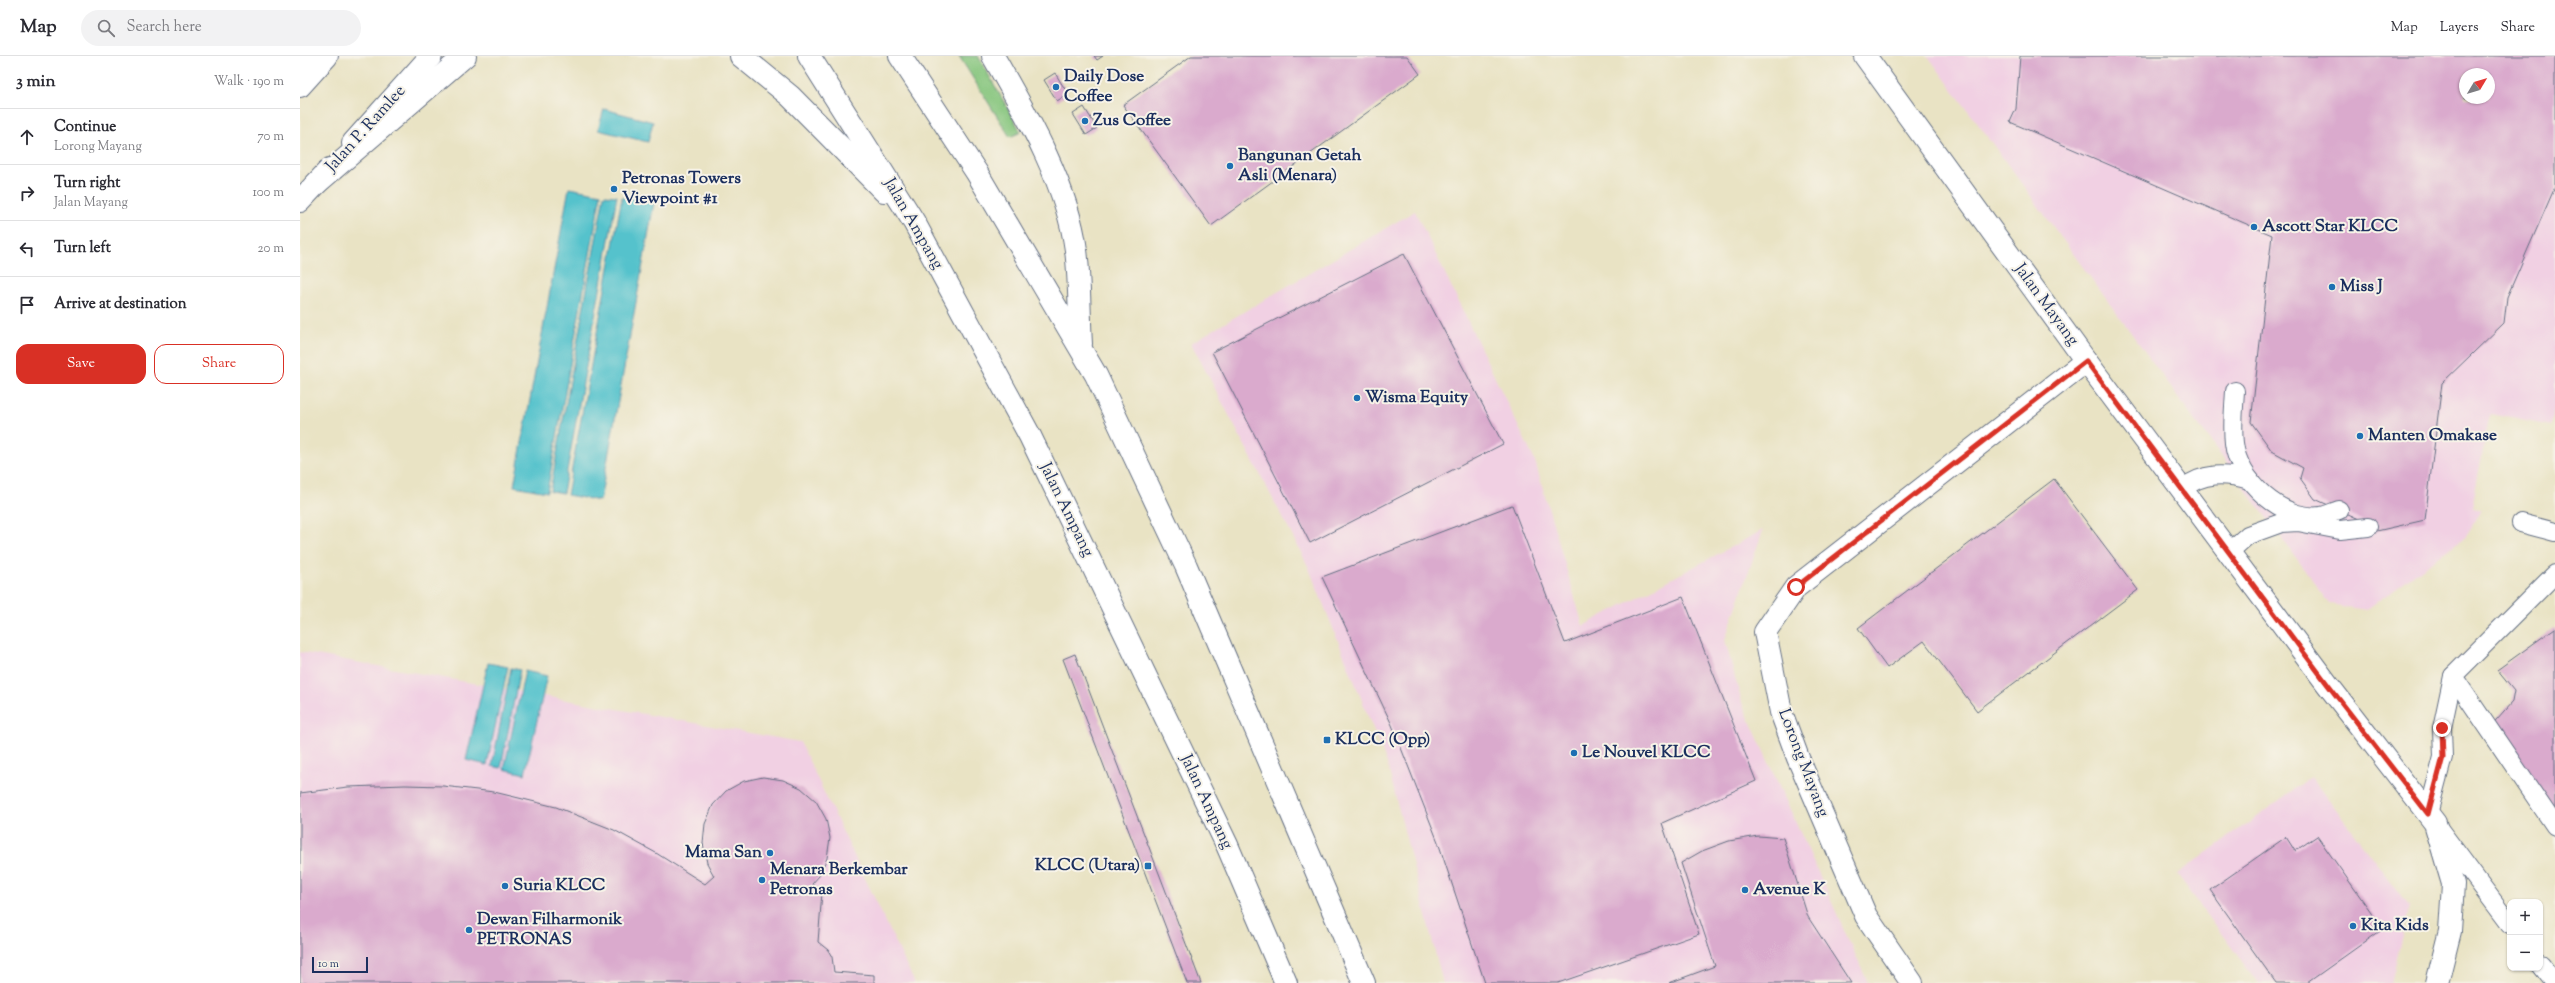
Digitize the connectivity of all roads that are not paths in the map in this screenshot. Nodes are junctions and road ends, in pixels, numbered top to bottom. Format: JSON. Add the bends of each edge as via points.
{"nodes":[{"id":1,"x":305,"y":56,"type":"edge"},
{"id":2,"x":327,"y":56,"type":"edge"},
{"id":3,"x":431,"y":56,"type":"edge"},
{"id":4,"x":465,"y":56,"type":"edge"},
{"id":5,"x":741,"y":56,"type":"edge"},
{"id":6,"x":809,"y":56,"type":"edge"},
{"id":7,"x":900,"y":56,"type":"edge"},
{"id":8,"x":993,"y":56,"type":"edge"},
{"id":9,"x":1865,"y":56,"type":"edge"},
{"id":10,"x":300,"y":70,"type":"edge"},
{"id":11,"x":300,"y":86,"type":"edge"},
{"id":12,"x":317,"y":183,"type":"junction"},
{"id":13,"x":300,"y":202,"type":"edge"},
{"id":14,"x":914,"y":222,"type":"junction"},
{"id":15,"x":1081,"y":348,"type":"junction"},
{"id":16,"x":2086,"y":361,"type":"junction"},
{"id":17,"x":2235,"y":391,"type":"dead end"},
{"id":18,"x":2250,"y":480,"type":"junction"},
{"id":19,"x":2182,"y":489,"type":"junction"},
{"id":20,"x":2275,"y":504,"type":"junction"},
{"id":21,"x":2338,"y":510,"type":"dead end"},
{"id":22,"x":2280,"y":523,"type":"junction"},
{"id":23,"x":2521,"y":523,"type":"dead end"},
{"id":24,"x":2368,"y":527,"type":"dead end"},
{"id":25,"x":2555,"y":532,"type":"edge"},
{"id":26,"x":2229,"y":552,"type":"junction"},
{"id":27,"x":2555,"y":574,"type":"edge"},
{"id":28,"x":2453,"y":676,"type":"junction"},
{"id":29,"x":2432,"y":818,"type":"junction"},
{"id":30,"x":2555,"y":826,"type":"edge"},
{"id":31,"x":2507,"y":920,"type":"edge"},
{"id":32,"x":2543,"y":968,"type":"edge"},
{"id":33,"x":1286,"y":983,"type":"edge"},
{"id":34,"x":1364,"y":983,"type":"edge"},
{"id":35,"x":1912,"y":983,"type":"edge"},
{"id":36,"x":2438,"y":983,"type":"edge"},
{"id":37,"x":2554,"y":983,"type":"edge"}],
"edges":[{"from":1,"to":10,"type":"main road"},
{"from":2,"to":11,"type":"main road"},
{"from":3,"to":12,"type":"main road","name":"Jalan P. Ramlee"},
{"from":4,"to":12,"type":"main road"},
{"from":5,"to":14,"type":"main road","via":[[790,96]]},
{"from":6,"to":14,"type":"main road","name":"Jalan Ampang"},
{"from":7,"to":15,"type":"main road","via":[[976,172]]},
{"from":8,"to":15,"type":"main road","via":[[1026,113],[1062,196],[1076,250]]},
{"from":9,"to":16,"type":"main road","name":"Jalan Mayang"},
{"from":12,"to":13,"type":"main road","name":"Jalan P. Ramlee"},
{"from":14,"to":33,"type":"main road","name":"Jalan Ampang","via":[[1034,443],[1227,845]]},
{"from":15,"to":34,"type":"main road","via":[[1186,566]]},
{"from":16,"to":19,"type":"main road","name":"Jalan Mayang"},
{"from":16,"to":35,"type":"main road","name":"Lorong Mayang","via":[[1796,587],[1765,632],[1781,712],[1798,758],[1866,916]]},
{"from":17,"to":18,"type":"lane","via":[[2234,444],[2238,459]]},
{"from":18,"to":19,"type":"lane","via":[[2220,475],[2194,479]]},
{"from":18,"to":20,"type":"lane"},
{"from":19,"to":26,"type":"main road","name":"Jalan Mayang"},
{"from":20,"to":21,"type":"lane","via":[[2295,513],[2321,516]]},
{"from":20,"to":22,"type":"lane"},
{"from":22,"to":24,"type":"lane","via":[[2298,522],[2340,530]]},
{"from":22,"to":26,"type":"lane","via":[[2248,534]]},
{"from":23,"to":25,"type":"lane"},
{"from":26,"to":29,"type":"main road","name":"Jalan Mayang"},
{"from":27,"to":28,"type":"lane"},
{"from":28,"to":29,"type":"lane","via":[[2442,728],[2443,757]]},
{"from":28,"to":30,"type":"lane"},
{"from":29,"to":31,"type":"lane"},
{"from":29,"to":36,"type":"main road","name":"Jalan Mayang","via":[[2453,884],[2450,931]]},
{"from":32,"to":37,"type":"lane"}]}
